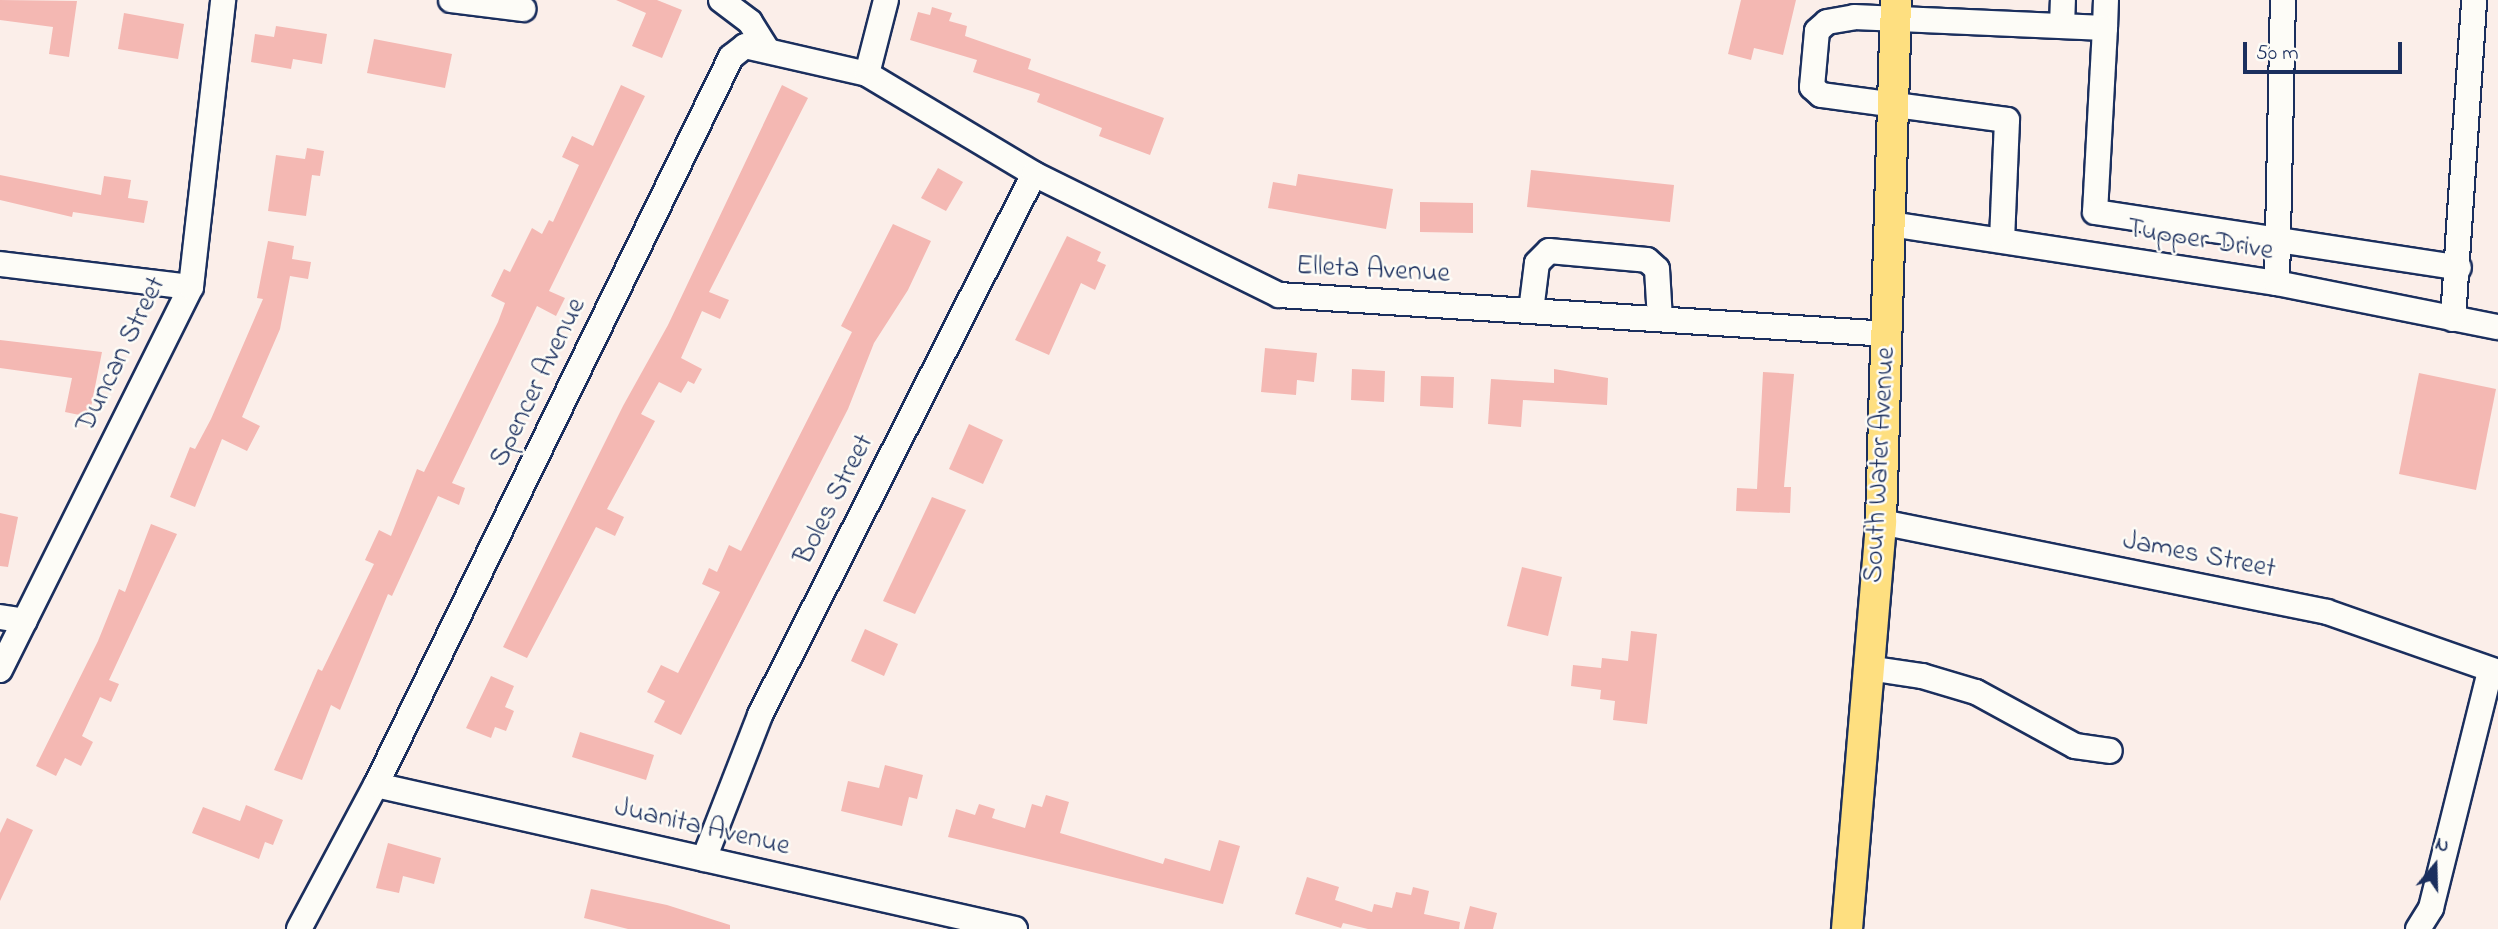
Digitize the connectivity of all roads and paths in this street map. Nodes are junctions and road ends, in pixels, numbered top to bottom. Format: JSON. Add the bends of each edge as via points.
{"nodes":[{"id":1,"x":223,"y":0,"type":"edge"},
{"id":2,"x":451,"y":0,"type":"edge"},
{"id":3,"x":722,"y":0,"type":"edge"},
{"id":4,"x":886,"y":0,"type":"edge"},
{"id":5,"x":2063,"y":0,"type":"edge"},
{"id":6,"x":2106,"y":0,"type":"edge"},
{"id":7,"x":2283,"y":0,"type":"edge"},
{"id":8,"x":2474,"y":0,"type":"edge"},
{"id":9,"x":523,"y":9,"type":"dead end"},
{"id":10,"x":1895,"y":10,"type":"edge"},
{"id":11,"x":2062,"y":26,"type":"junction"},
{"id":12,"x":2105,"y":28,"type":"junction"},
{"id":13,"x":766,"y":48,"type":"junction"},
{"id":14,"x":867,"y":74,"type":"junction"},
{"id":15,"x":1893,"y":105,"type":"junction"},
{"id":16,"x":1034,"y":174,"type":"junction"},
{"id":17,"x":1890,"y":224,"type":"junction"},
{"id":18,"x":2002,"y":240,"type":"junction"},
{"id":19,"x":2278,"y":241,"type":"junction"},
{"id":20,"x":0,"y":264,"type":"edge"},
{"id":21,"x":2459,"y":268,"type":"junction"},
{"id":22,"x":2277,"y":283,"type":"junction"},
{"id":23,"x":191,"y":287,"type":"junction"},
{"id":24,"x":1531,"y":311,"type":"junction"},
{"id":25,"x":1660,"y":319,"type":"junction"},
{"id":26,"x":2454,"y":319,"type":"junction"},
{"id":27,"x":2498,"y":327,"type":"edge"},
{"id":28,"x":1888,"y":334,"type":"junction"},
{"id":29,"x":1881,"y":522,"type":"junction"},
{"id":30,"x":0,"y":617,"type":"edge"},
{"id":31,"x":25,"y":621,"type":"junction"},
{"id":32,"x":1868,"y":668,"type":"junction"},
{"id":33,"x":0,"y":670,"type":"edge"},
{"id":34,"x":2494,"y":672,"type":"edge"},
{"id":35,"x":2110,"y":751,"type":"dead end"},
{"id":36,"x":376,"y":785,"type":"junction"},
{"id":37,"x":704,"y":859,"type":"junction"},
{"id":38,"x":970,"y":924,"type":"edge"},
{"id":39,"x":299,"y":929,"type":"edge"},
{"id":40,"x":1015,"y":929,"type":"edge"},
{"id":41,"x":1847,"y":929,"type":"edge"},
{"id":42,"x":2418,"y":929,"type":"edge"}],
"edges":[{"from":1,"to":23,"type":"street","name":"Duncan Street"},
{"from":2,"to":9,"type":"street"},
{"from":3,"to":13,"type":"street","via":[[750,22]]},
{"from":4,"to":14,"type":"street"},
{"from":5,"to":11,"type":"street"},
{"from":6,"to":12,"type":"street"},
{"from":7,"to":19,"type":"street"},
{"from":8,"to":21,"type":"street"},
{"from":10,"to":11,"type":"street"},
{"from":10,"to":15,"type":"main road","name":"South Water Avenue"},
{"from":10,"to":15,"type":"street","via":[[1827,22],[1817,31],[1812,87],[1821,95]]},
{"from":11,"to":12,"type":"street"},
{"from":12,"to":19,"type":"street","via":[[2095,212]]},
{"from":13,"to":14,"type":"street","name":"Spencer Avenue"},
{"from":13,"to":36,"type":"street","name":"Spencer Avenue","via":[[745,46],[731,57]]},
{"from":14,"to":16,"type":"street","name":"Elleta Avenue"},
{"from":15,"to":17,"type":"main road","name":"South Water Avenue"},
{"from":15,"to":18,"type":"street","via":[[2007,120]]},
{"from":16,"to":24,"type":"street","name":"Elleta Avenue","via":[[1279,295]]},
{"from":16,"to":37,"type":"street","name":"Boles Street","via":[[760,715]]},
{"from":17,"to":18,"type":"street","name":"Tupper Drive"},
{"from":17,"to":28,"type":"main road","name":"South Water Avenue"},
{"from":18,"to":22,"type":"street","name":"Tupper Drive"},
{"from":19,"to":21,"type":"street"},
{"from":19,"to":22,"type":"street"},
{"from":20,"to":23,"type":"street"},
{"from":21,"to":26,"type":"street"},
{"from":22,"to":26,"type":"street","name":"Tupper Drive"},
{"from":23,"to":31,"type":"street","name":"Duncan Street"},
{"from":24,"to":25,"type":"street","name":"Elleta Avenue"},
{"from":24,"to":25,"type":"street","via":[[1537,263],[1549,251],[1647,260],[1657,269]]},
{"from":25,"to":28,"type":"street","name":"Elleta Avenue"},
{"from":26,"to":27,"type":"street","name":"Tupper Drive"},
{"from":28,"to":29,"type":"main road","name":"South Water Avenue"},
{"from":29,"to":32,"type":"main road","name":"South Water Avenue"},
{"from":29,"to":34,"type":"street","name":"James Street","via":[[2326,612]]},
{"from":30,"to":31,"type":"street"},
{"from":31,"to":33,"type":"street","name":"Duncan Street"},
{"from":32,"to":35,"type":"street","via":[[1922,676],[1976,692],[2075,746]]},
{"from":32,"to":41,"type":"main road","name":"South Water Avenue"},
{"from":34,"to":42,"type":"street","via":[[2431,908]]},
{"from":36,"to":37,"type":"street","name":"Juanita Avenue"},
{"from":36,"to":39,"type":"street","name":"Spencer Avenue"},
{"from":37,"to":38,"type":"street","name":"Juanita Avenue"},
{"from":38,"to":40,"type":"street","name":"Juanita Avenue"}]}
